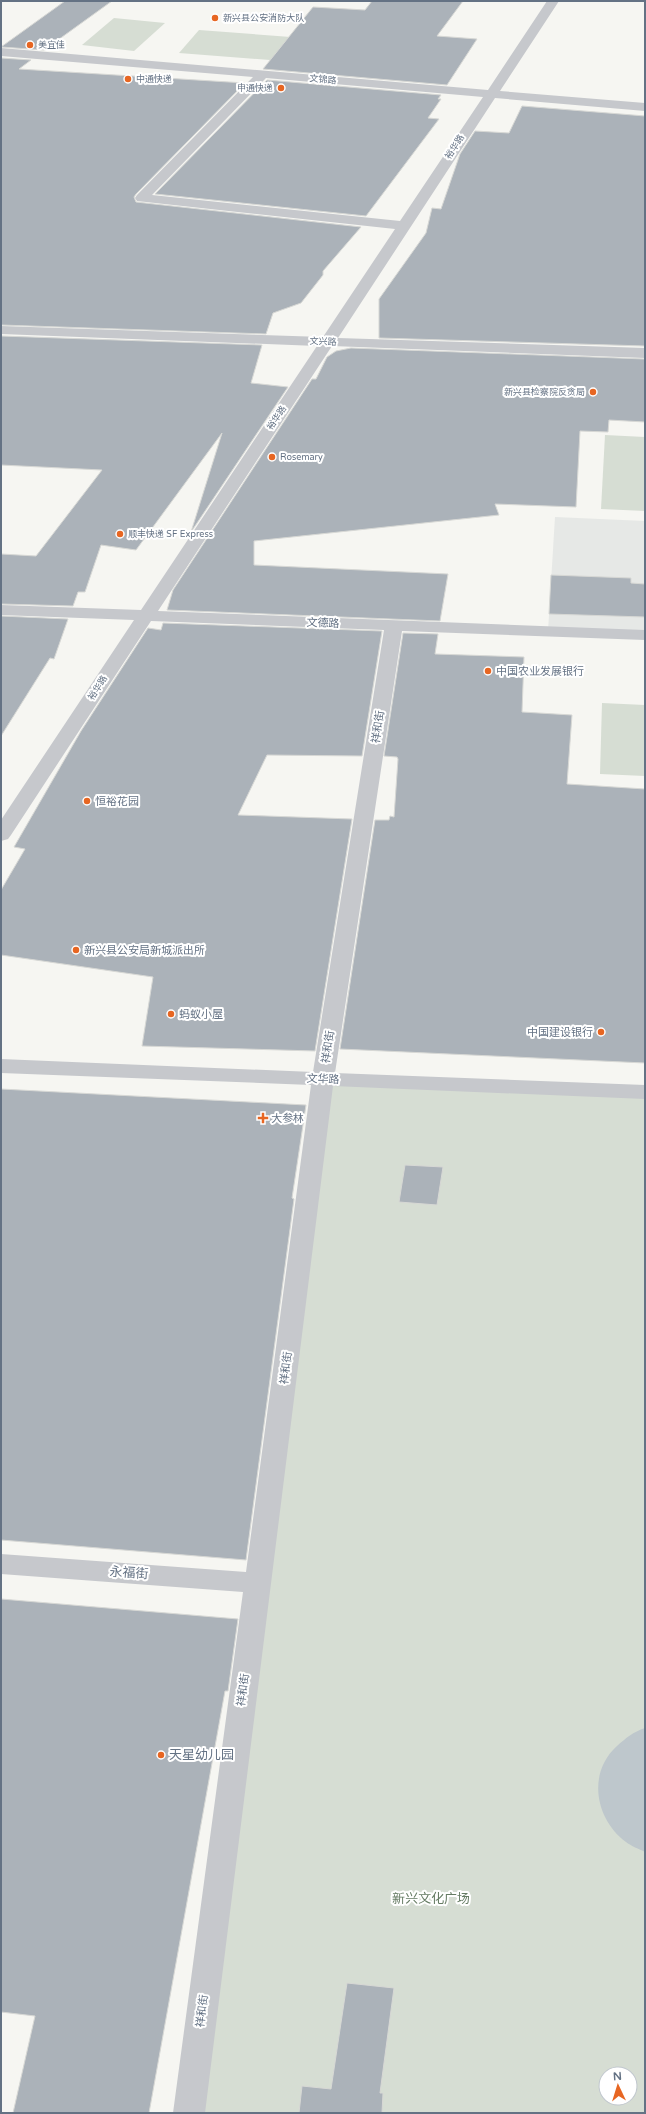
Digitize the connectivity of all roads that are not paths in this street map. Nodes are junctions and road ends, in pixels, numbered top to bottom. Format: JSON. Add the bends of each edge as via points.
{"nodes":[{"id":1,"x":553,"y":1,"type":"edge"},
{"id":2,"x":1,"y":52,"type":"edge"},
{"id":3,"x":262,"y":75,"type":"junction"},
{"id":4,"x":490,"y":95,"type":"junction"},
{"id":5,"x":645,"y":107,"type":"edge"},
{"id":6,"x":404,"y":226,"type":"junction"},
{"id":7,"x":1,"y":330,"type":"edge"},
{"id":8,"x":327,"y":342,"type":"junction"},
{"id":9,"x":645,"y":353,"type":"edge"},
{"id":10,"x":1,"y":610,"type":"edge"},
{"id":11,"x":145,"y":616,"type":"junction"},
{"id":12,"x":394,"y":625,"type":"junction"},
{"id":13,"x":645,"y":635,"type":"edge"},
{"id":14,"x":1,"y":834,"type":"edge"},
{"id":15,"x":1,"y":1066,"type":"edge"},
{"id":16,"x":323,"y":1079,"type":"junction"},
{"id":17,"x":645,"y":1092,"type":"edge"},
{"id":18,"x":1,"y":1564,"type":"edge"},
{"id":19,"x":258,"y":1583,"type":"junction"},
{"id":20,"x":189,"y":2113,"type":"edge"}],
"edges":[{"from":1,"to":4,"type":"street","name":"裕华路"},
{"from":2,"to":3,"type":"street","name":"文锦路"},
{"from":3,"to":4,"type":"street","name":"文锦路"},
{"from":3,"to":6,"type":"street","via":[[142,198]]},
{"from":4,"to":5,"type":"street","name":"文锦路"},
{"from":4,"to":6,"type":"street","name":"裕华路"},
{"from":6,"to":8,"type":"street","name":"裕华路"},
{"from":7,"to":8,"type":"street","name":"文兴路"},
{"from":8,"to":9,"type":"street","name":"文兴路"},
{"from":8,"to":11,"type":"street","name":"裕华路"},
{"from":10,"to":11,"type":"street","name":"文德路"},
{"from":11,"to":12,"type":"street","name":"文德路"},
{"from":11,"to":14,"type":"street","name":"裕华路"},
{"from":12,"to":13,"type":"street","name":"文德路"},
{"from":12,"to":16,"type":"street","name":"祥和街"},
{"from":15,"to":16,"type":"street","name":"文华路"},
{"from":16,"to":17,"type":"street","name":"文华路"},
{"from":16,"to":19,"type":"street","name":"祥和街"},
{"from":18,"to":19,"type":"street","name":"永福街"},
{"from":19,"to":20,"type":"street","name":"祥和街"}]}
